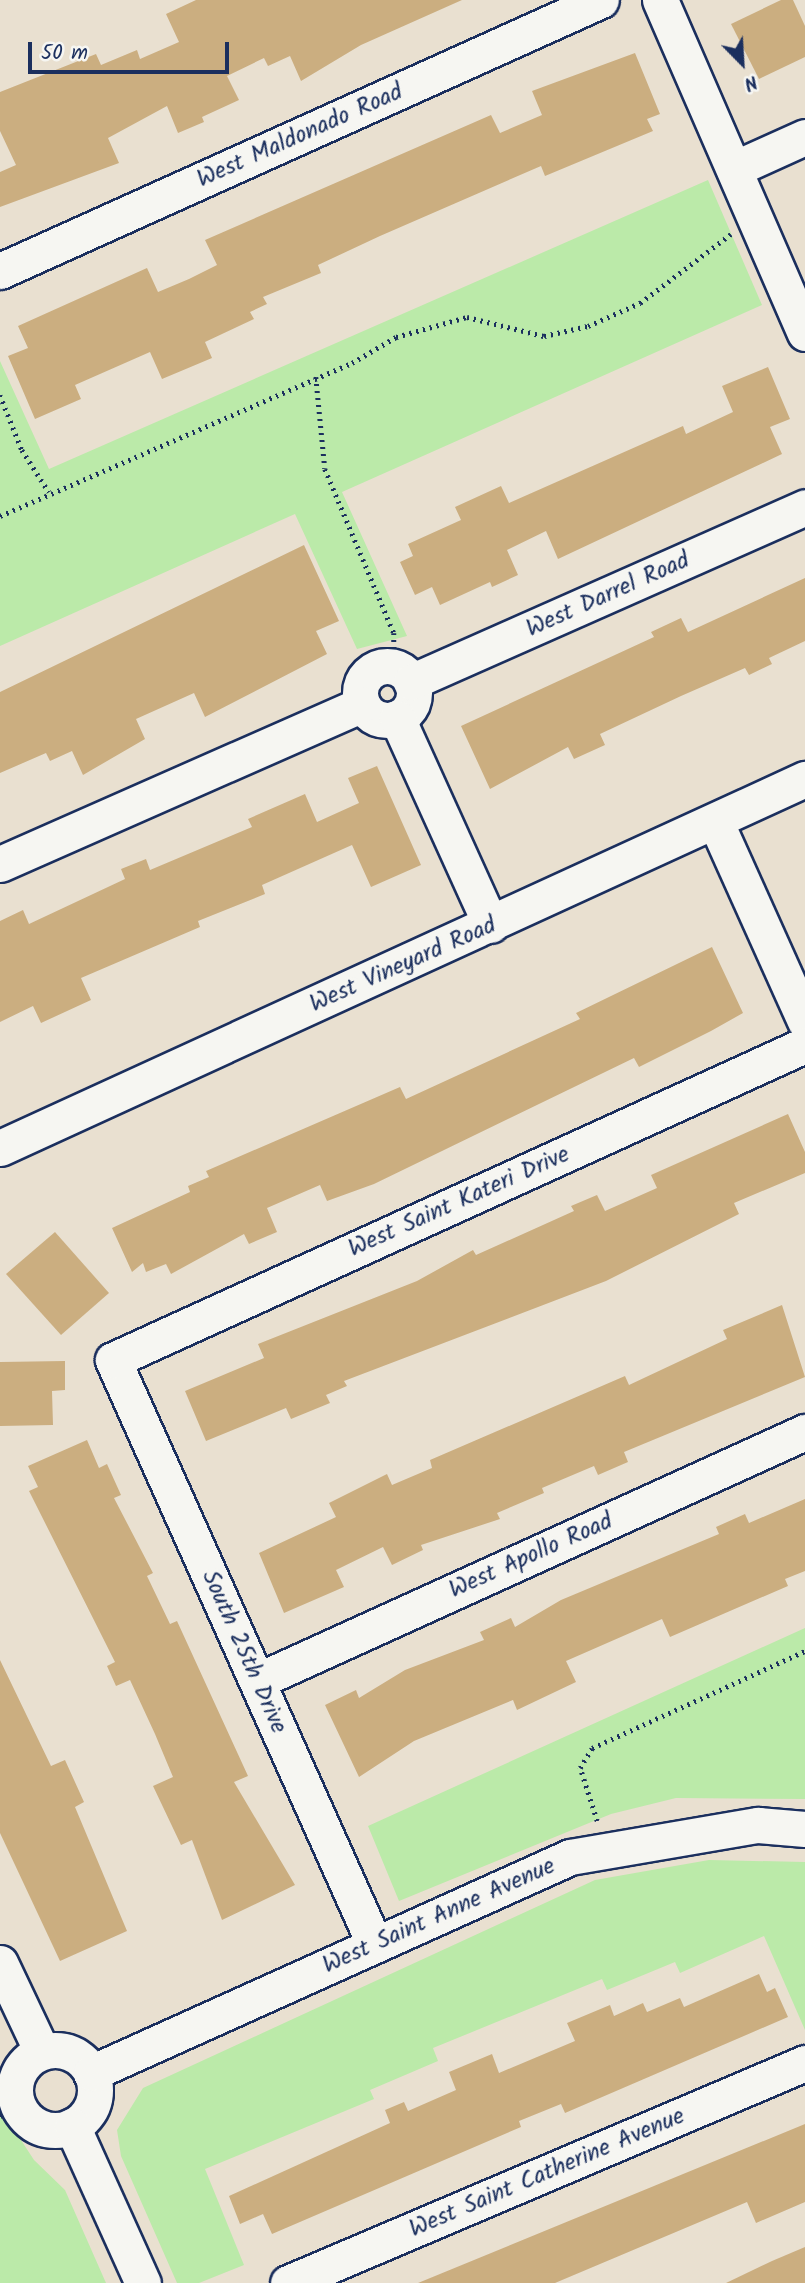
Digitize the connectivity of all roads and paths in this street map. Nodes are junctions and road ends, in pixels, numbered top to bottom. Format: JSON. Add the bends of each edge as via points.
{"nodes":[{"id":1,"x":601,"y":0,"type":"edge"},
{"id":2,"x":660,"y":0,"type":"edge"},
{"id":3,"x":805,"y":137,"type":"edge"},
{"id":4,"x":734,"y":169,"type":"junction"},
{"id":5,"x":755,"y":219,"type":"junction"},
{"id":6,"x":0,"y":271,"type":"edge"},
{"id":7,"x":805,"y":332,"type":"edge"},
{"id":8,"x":316,"y":377,"type":"junction"},
{"id":9,"x":0,"y":395,"type":"edge"},
{"id":10,"x":49,"y":492,"type":"junction"},
{"id":11,"x":805,"y":508,"type":"edge"},
{"id":12,"x":0,"y":516,"type":"edge"},
{"id":13,"x":402,"y":675,"type":"junction"},
{"id":14,"x":362,"y":704,"type":"junction"},
{"id":15,"x":397,"y":718,"type":"junction"},
{"id":16,"x":805,"y":779,"type":"edge"},
{"id":17,"x":716,"y":823,"type":"junction"},
{"id":18,"x":0,"y":864,"type":"edge"},
{"id":19,"x":491,"y":925,"type":"junction"},
{"id":20,"x":805,"y":1021,"type":"edge"},
{"id":21,"x":805,"y":1045,"type":"edge"},
{"id":22,"x":0,"y":1148,"type":"edge"},
{"id":23,"x":113,"y":1360,"type":"joint"},
{"id":24,"x":805,"y":1432,"type":"edge"},
{"id":25,"x":805,"y":1651,"type":"edge"},
{"id":26,"x":257,"y":1681,"type":"junction"},
{"id":27,"x":805,"y":1829,"type":"edge"},
{"id":28,"x":609,"y":1849,"type":"junction"},
{"id":29,"x":375,"y":1945,"type":"junction"},
{"id":30,"x":0,"y":1963,"type":"edge"},
{"id":31,"x":42,"y":2052,"type":"junction"},
{"id":32,"x":805,"y":2063,"type":"edge"},
{"id":33,"x":91,"y":2073,"type":"junction"},
{"id":34,"x":9,"y":2112,"type":"edge"},
{"id":35,"x":72,"y":2126,"type":"junction"},
{"id":36,"x":143,"y":2283,"type":"edge"},
{"id":37,"x":288,"y":2283,"type":"edge"}],
"edges":[{"from":1,"to":6,"type":"street","name":"West Maldonado Road"},
{"from":2,"to":4,"type":"street"},
{"from":3,"to":4,"type":"street"},
{"from":4,"to":5,"type":"street"},
{"from":5,"to":7,"type":"street"},
{"from":5,"to":8,"type":"path","via":[[682,266],[640,303],[588,326],[544,336],[467,317],[397,337]]},
{"from":8,"to":10,"type":"path"},
{"from":8,"to":13,"type":"path","via":[[326,470],[394,633]]},
{"from":9,"to":10,"type":"path","via":[[22,450]]},
{"from":10,"to":12,"type":"path"},
{"from":11,"to":13,"type":"street","name":"West Darrel Road"},
{"from":13,"to":14,"type":"street","name":"West Darrel Road","via":[[371,671],[360,692]]},
{"from":13,"to":15,"type":"street","via":[[411,706]]},
{"from":14,"to":15,"type":"street","via":[[380,719]]},
{"from":14,"to":18,"type":"street"},
{"from":15,"to":19,"type":"street"},
{"from":16,"to":17,"type":"street","name":"West Vineyard Road"},
{"from":17,"to":19,"type":"street","name":"West Vineyard Road"},
{"from":17,"to":20,"type":"street"},
{"from":19,"to":22,"type":"street","name":"West Vineyard Road"},
{"from":21,"to":23,"type":"street","name":"West Saint Kateri Drive"},
{"from":23,"to":26,"type":"street","name":"South 25th Drive"},
{"from":24,"to":26,"type":"street","name":"West Apollo Road"},
{"from":25,"to":28,"type":"path","via":[[592,1748],[580,1768],[583,1790]]},
{"from":26,"to":29,"type":"street","name":"South 25th Drive"},
{"from":27,"to":28,"type":"street","name":"West Saint Anne Avenue","via":[[758,1825]]},
{"from":28,"to":29,"type":"street","name":"West Saint Anne Avenue","via":[[570,1857]]},
{"from":29,"to":33,"type":"street","name":"West Saint Anne Avenue"},
{"from":30,"to":31,"type":"street"},
{"from":31,"to":33,"type":"street","via":[[68,2053]]},
{"from":31,"to":34,"type":"street","via":[[17,2077]]},
{"from":32,"to":37,"type":"street","name":"West Saint Catherine Avenue"},
{"from":33,"to":35,"type":"street","via":[[93,2104]]},
{"from":34,"to":35,"type":"street","via":[[41,2128]]},
{"from":35,"to":36,"type":"street"}]}
